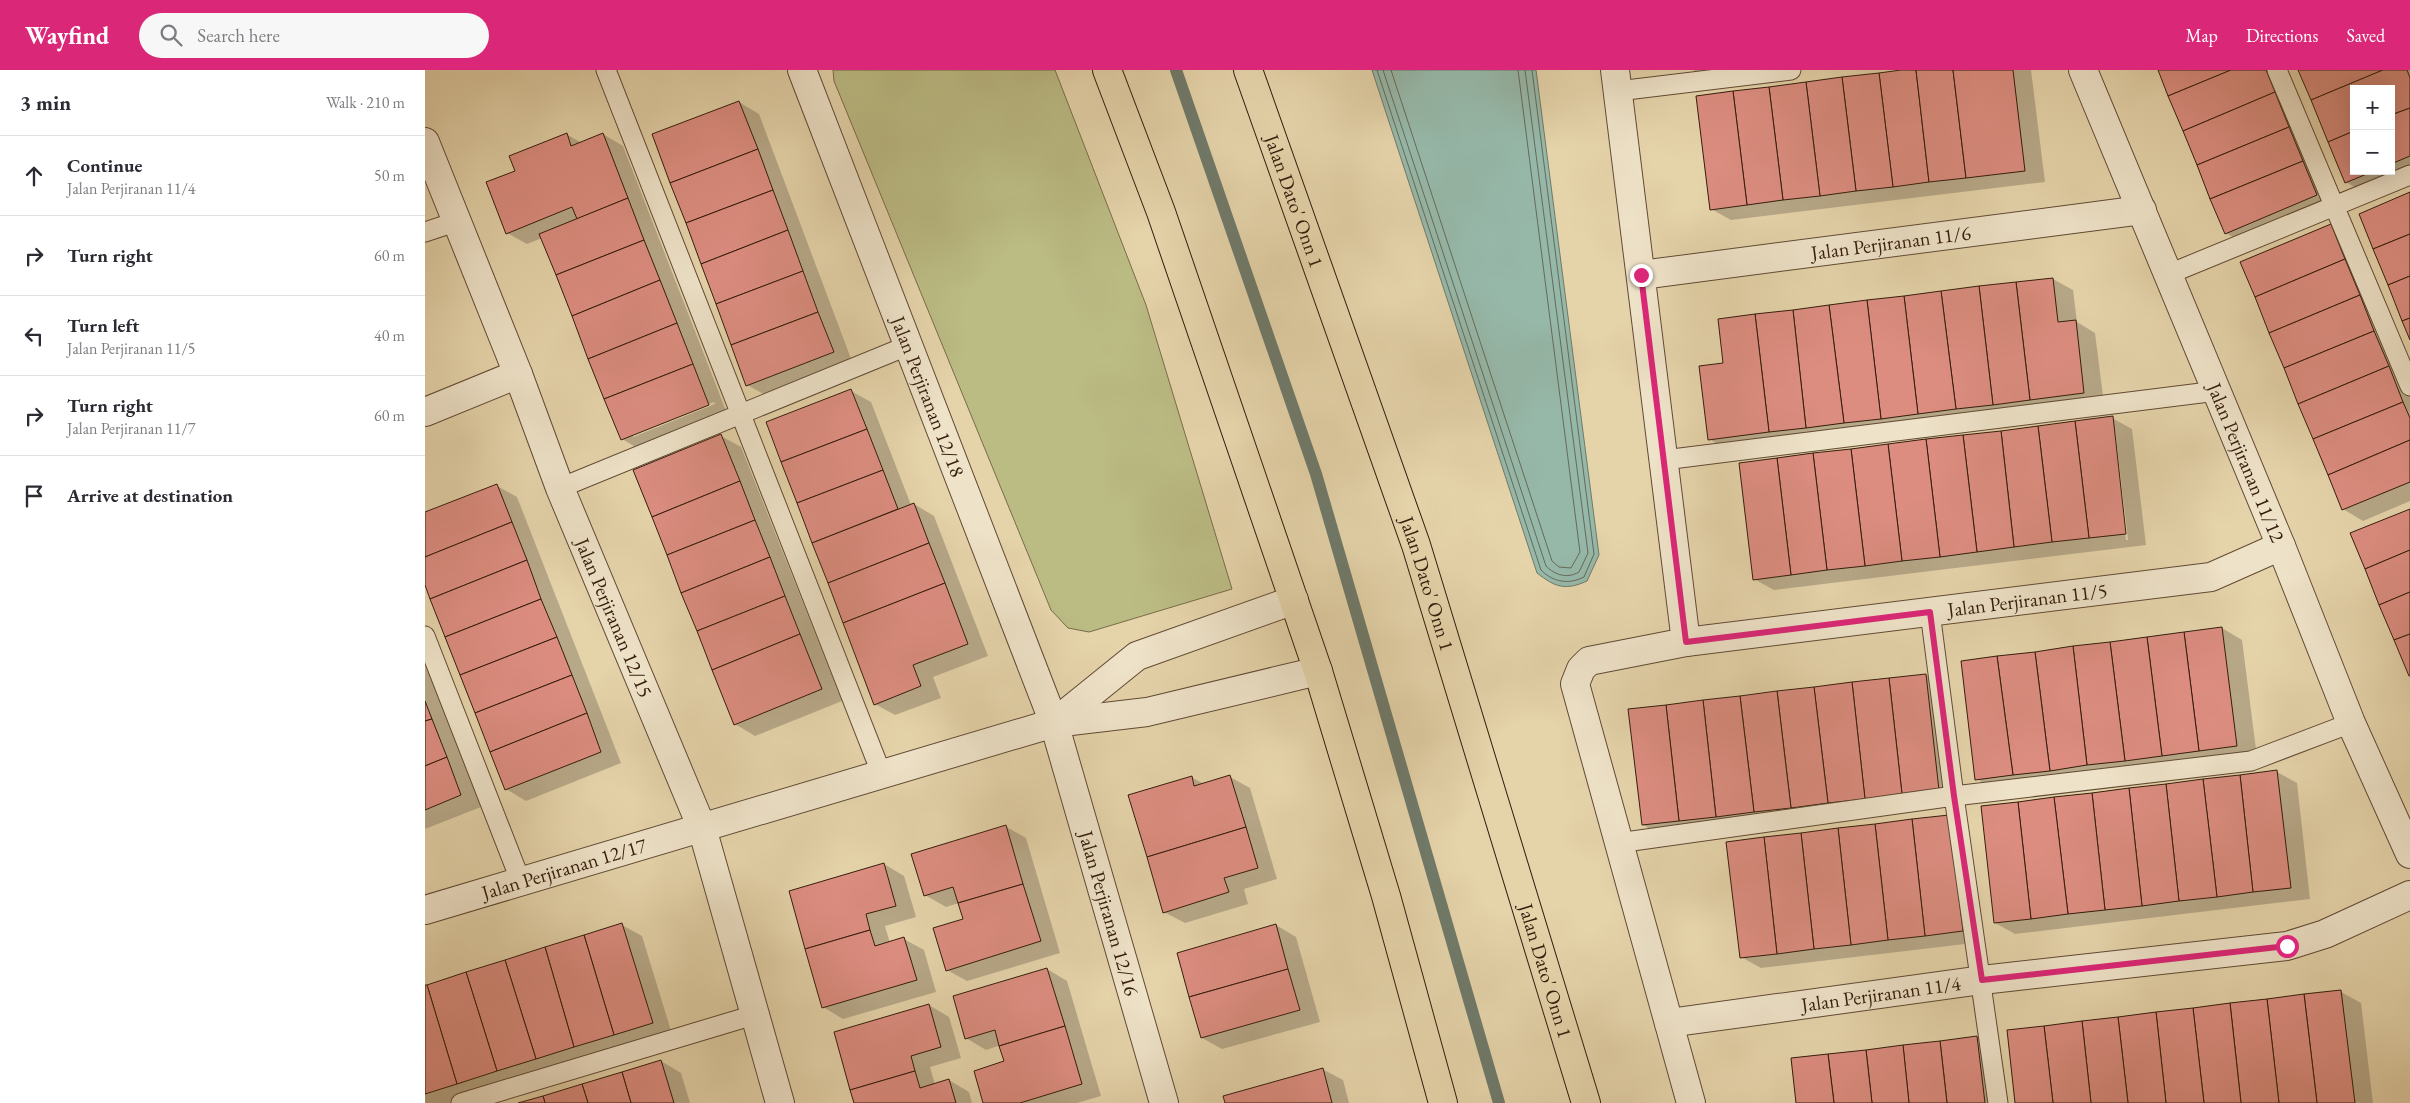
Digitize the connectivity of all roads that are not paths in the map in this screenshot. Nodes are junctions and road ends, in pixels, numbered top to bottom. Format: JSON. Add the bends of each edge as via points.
{"nodes":[{"id":1,"x":605,"y":70,"type":"edge"},
{"id":2,"x":801,"y":70,"type":"edge"},
{"id":3,"x":1107,"y":70,"type":"edge"},
{"id":4,"x":1248,"y":70,"type":"edge"},
{"id":5,"x":1791,"y":70,"type":"edge"},
{"id":6,"x":2083,"y":70,"type":"edge"},
{"id":7,"x":2277,"y":70,"type":"edge"},
{"id":8,"x":1616,"y":80,"type":"edge"},
{"id":9,"x":425,"y":142,"type":"edge"},
{"id":10,"x":2410,"y":175,"type":"edge"},
{"id":11,"x":2334,"y":206,"type":"junction"},
{"id":12,"x":2142,"y":210,"type":"junction"},
{"id":13,"x":458,"y":221,"type":"junction"},
{"id":14,"x":425,"y":232,"type":"edge"},
{"id":15,"x":2169,"y":274,"type":"junction"},
{"id":16,"x":1641,"y":275,"type":"junction"},
{"id":17,"x":907,"y":346,"type":"junction"},
{"id":18,"x":518,"y":374,"type":"junction"},
{"id":19,"x":2410,"y":386,"type":"edge"},
{"id":20,"x":2217,"y":391,"type":"junction"},
{"id":21,"x":425,"y":412,"type":"edge"},
{"id":22,"x":740,"y":414,"type":"junction"},
{"id":23,"x":1664,"y":460,"type":"junction"},
{"id":24,"x":560,"y":488,"type":"junction"},
{"id":25,"x":2281,"y":546,"type":"junction"},
{"id":26,"x":1294,"y":600,"type":"junction"},
{"id":27,"x":1930,"y":612,"type":"junction"},
{"id":28,"x":425,"y":636,"type":"edge"},
{"id":29,"x":1686,"y":642,"type":"junction"},
{"id":30,"x":1318,"y":671,"type":"junction"},
{"id":31,"x":1054,"y":723,"type":"junction"},
{"id":32,"x":2351,"y":723,"type":"junction"},
{"id":33,"x":881,"y":775,"type":"junction"},
{"id":34,"x":1954,"y":796,"type":"junction"},
{"id":35,"x":702,"y":828,"type":"junction"},
{"id":36,"x":1618,"y":843,"type":"junction"},
{"id":37,"x":2410,"y":854,"type":"edge"},
{"id":38,"x":521,"y":882,"type":"junction"},
{"id":39,"x":2410,"y":895,"type":"edge"},
{"id":40,"x":425,"y":910,"type":"edge"},
{"id":41,"x":1982,"y":980,"type":"junction"},
{"id":42,"x":754,"y":1015,"type":"junction"},
{"id":43,"x":1669,"y":1023,"type":"junction"},
{"id":44,"x":461,"y":1103,"type":"edge"},
{"id":45,"x":780,"y":1103,"type":"edge"},
{"id":46,"x":1164,"y":1103,"type":"edge"},
{"id":47,"x":1443,"y":1103,"type":"edge"},
{"id":48,"x":1587,"y":1103,"type":"edge"},
{"id":49,"x":1691,"y":1103,"type":"edge"},
{"id":50,"x":1998,"y":1103,"type":"edge"}],
"edges":[{"from":1,"to":22,"type":"lane"},
{"from":2,"to":17,"type":"street","name":"Jalan Perjiranan 12/18"},
{"from":3,"to":26,"type":"main road","via":[[1161,212]]},
{"from":4,"to":48,"type":"main road","name":"Jalan Dato' Onn 1","via":[[1417,546]]},
{"from":5,"to":8,"type":"lane"},
{"from":6,"to":12,"type":"street","name":"Jalan Perjiranan 11/12"},
{"from":7,"to":11,"type":"lane"},
{"from":8,"to":16,"type":"street"},
{"from":9,"to":13,"type":"street","name":"Jalan Perjiranan 12/15"},
{"from":10,"to":11,"type":"lane"},
{"from":11,"to":15,"type":"lane"},
{"from":11,"to":19,"type":"lane"},
{"from":12,"to":15,"type":"street","name":"Jalan Perjiranan 11/12"},
{"from":12,"to":16,"type":"street","name":"Jalan Perjiranan 11/6"},
{"from":13,"to":14,"type":"lane"},
{"from":13,"to":18,"type":"street","name":"Jalan Perjiranan 12/15"},
{"from":15,"to":20,"type":"street","name":"Jalan Perjiranan 11/12"},
{"from":16,"to":23,"type":"street"},
{"from":17,"to":22,"type":"lane"},
{"from":17,"to":31,"type":"street","name":"Jalan Perjiranan 12/18"},
{"from":18,"to":21,"type":"street"},
{"from":18,"to":24,"type":"street","name":"Jalan Perjiranan 12/15"},
{"from":20,"to":23,"type":"lane"},
{"from":20,"to":25,"type":"street","name":"Jalan Perjiranan 11/12"},
{"from":22,"to":24,"type":"lane"},
{"from":22,"to":33,"type":"lane"},
{"from":23,"to":29,"type":"street"},
{"from":24,"to":35,"type":"street","name":"Jalan Perjiranan 12/15"},
{"from":25,"to":27,"type":"street","name":"Jalan Perjiranan 11/5","via":[[2211,577]]},
{"from":25,"to":32,"type":"street","name":"Jalan Perjiranan 11/12"},
{"from":26,"to":30,"type":"main road"},
{"from":26,"to":31,"type":"street","via":[[1137,656]]},
{"from":27,"to":29,"type":"street","name":"Jalan Perjiranan 11/5"},
{"from":27,"to":34,"type":"lane"},
{"from":28,"to":38,"type":"lane"},
{"from":29,"to":36,"type":"street","name":"Jalan Perjiranan 11/5","via":[[1589,660],[1575,684]]},
{"from":30,"to":31,"type":"street","via":[[1147,712]]},
{"from":30,"to":47,"type":"main road","via":[[1386,896]]},
{"from":31,"to":33,"type":"street","name":"Jalan Perjiranan 12/17"},
{"from":31,"to":46,"type":"street","name":"Jalan Perjiranan 12/16"},
{"from":32,"to":34,"type":"lane","via":[[2251,761]]},
{"from":32,"to":37,"type":"street","name":"Jalan Perjiranan 11/12"},
{"from":33,"to":35,"type":"street","name":"Jalan Perjiranan 12/17"},
{"from":34,"to":36,"type":"lane"},
{"from":34,"to":41,"type":"lane"},
{"from":35,"to":38,"type":"street","name":"Jalan Perjiranan 12/17"},
{"from":35,"to":42,"type":"street","name":"Jalan Perjiranan 12/15"},
{"from":36,"to":43,"type":"street"},
{"from":38,"to":40,"type":"street","name":"Jalan Perjiranan 12/17"},
{"from":39,"to":41,"type":"street","name":"Jalan Perjiranan 11/4","via":[[2325,934],[2287,946]]},
{"from":41,"to":43,"type":"street","name":"Jalan Perjiranan 11/4"},
{"from":41,"to":50,"type":"lane"},
{"from":42,"to":44,"type":"lane"},
{"from":42,"to":45,"type":"street","name":"Jalan Perjiranan 12/15"},
{"from":43,"to":49,"type":"street"}]}
